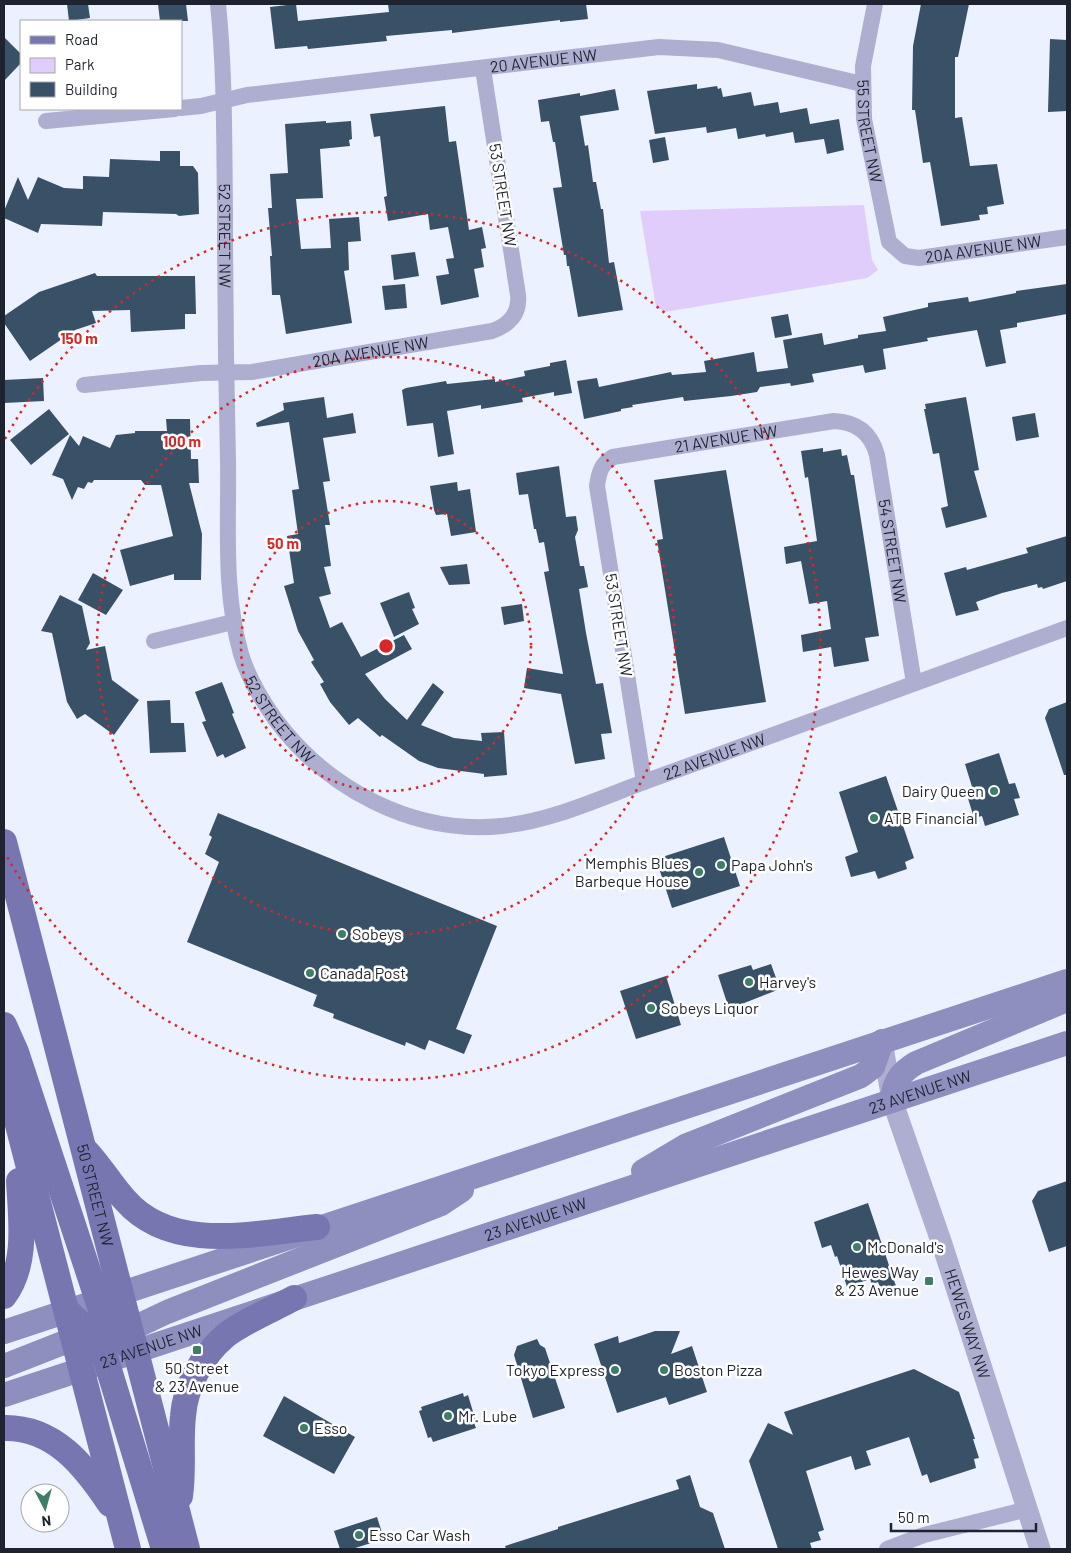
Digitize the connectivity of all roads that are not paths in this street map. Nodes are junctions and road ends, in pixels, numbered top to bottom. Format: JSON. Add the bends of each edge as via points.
{"nodes":[{"id":1,"x":218,"y":4,"type":"edge"},
{"id":2,"x":875,"y":4,"type":"edge"},
{"id":3,"x":483,"y":69,"type":"junction"},
{"id":4,"x":862,"y":84,"type":"junction"},
{"id":5,"x":224,"y":101,"type":"junction"},
{"id":6,"x":182,"y":108,"type":"edge"},
{"id":7,"x":163,"y":110,"type":"edge"},
{"id":8,"x":46,"y":121,"type":"dead end"},
{"id":9,"x":1067,"y":237,"type":"edge"},
{"id":10,"x":901,"y":253,"type":"joint"},
{"id":11,"x":511,"y":320,"type":"joint"},
{"id":12,"x":226,"y":372,"type":"junction"},
{"id":13,"x":84,"y":386,"type":"dead end"},
{"id":14,"x":856,"y":425,"type":"joint"},
{"id":15,"x":601,"y":468,"type":"joint"},
{"id":16,"x":234,"y":622,"type":"junction"},
{"id":17,"x":1067,"y":628,"type":"edge"},
{"id":18,"x":154,"y":641,"type":"dead end"},
{"id":19,"x":914,"y":683,"type":"junction"},
{"id":20,"x":644,"y":782,"type":"junction"},
{"id":21,"x":356,"y":793,"type":"joint"},
{"id":22,"x":4,"y":842,"type":"edge"},
{"id":23,"x":1067,"y":981,"type":"edge"},
{"id":24,"x":1067,"y":1000,"type":"edge"},
{"id":25,"x":4,"y":1025,"type":"edge"},
{"id":26,"x":882,"y":1041,"type":"junction"},
{"id":27,"x":1067,"y":1043,"type":"edge"},
{"id":28,"x":4,"y":1070,"type":"edge"},
{"id":29,"x":892,"y":1100,"type":"junction"},
{"id":30,"x":15,"y":1115,"type":"junction"},
{"id":31,"x":83,"y":1148,"type":"junction"},
{"id":32,"x":494,"y":1169,"type":"junction"},
{"id":33,"x":606,"y":1194,"type":"junction"},
{"id":34,"x":317,"y":1228,"type":"junction"},
{"id":35,"x":4,"y":1296,"type":"edge"},
{"id":36,"x":294,"y":1298,"type":"junction"},
{"id":37,"x":67,"y":1311,"type":"junction"},
{"id":38,"x":106,"y":1329,"type":"junction"},
{"id":39,"x":4,"y":1332,"type":"edge"},
{"id":40,"x":4,"y":1366,"type":"edge"},
{"id":41,"x":81,"y":1369,"type":"junction"},
{"id":42,"x":4,"y":1395,"type":"edge"},
{"id":43,"x":4,"y":1428,"type":"edge"},
{"id":44,"x":1028,"y":1509,"type":"junction"},
{"id":45,"x":178,"y":1512,"type":"junction"},
{"id":46,"x":121,"y":1521,"type":"junction"},
{"id":47,"x":128,"y":1549,"type":"edge"},
{"id":48,"x":164,"y":1549,"type":"edge"},
{"id":49,"x":187,"y":1549,"type":"edge"},
{"id":50,"x":887,"y":1549,"type":"edge"},
{"id":51,"x":1040,"y":1549,"type":"edge"}],
"edges":[{"from":1,"to":5,"type":"street","name":"52 STREET NW"},
{"from":2,"to":4,"type":"street","name":"55 STREET NW","via":[[865,48]]},
{"from":3,"to":4,"type":"street","name":"20 AVENUE NW","via":[[679,47],[718,50]]},
{"from":3,"to":5,"type":"street","name":"20 AVENUE NW","via":[[246,95]]},
{"from":3,"to":11,"type":"street","name":"53 STREET NW","via":[[518,295],[517,310]]},
{"from":4,"to":10,"type":"street","name":"55 STREET NW","via":[[864,119],[889,242]]},
{"from":5,"to":6,"type":"street"},
{"from":5,"to":12,"type":"street","name":"52 STREET NW"},
{"from":7,"to":8,"type":"street"},
{"from":9,"to":10,"type":"street","name":"20A AVENUE NW","via":[[919,258]]},
{"from":11,"to":12,"type":"street","name":"20A AVENUE NW","via":[[492,331],[252,372]]},
{"from":12,"to":13,"type":"street"},
{"from":12,"to":16,"type":"street","name":"52 STREET NW","via":[[230,583]]},
{"from":14,"to":15,"type":"street","name":"21 AVENUE NW","via":[[834,421],[622,454],[605,461]]},
{"from":14,"to":19,"type":"street","name":"54 STREET NW","via":[[870,437],[877,455]]},
{"from":15,"to":20,"type":"street","name":"53 STREET NW","via":[[598,491]]},
{"from":16,"to":18,"type":"street"},
{"from":16,"to":21,"type":"street","name":"52 STREET NW","via":[[247,671],[269,710],[311,760]]},
{"from":17,"to":19,"type":"street","name":"22 AVENUE NW"},
{"from":19,"to":20,"type":"street","name":"22 AVENUE NW"},
{"from":20,"to":21,"type":"street","name":"22 AVENUE NW","via":[[542,817],[501,826],[429,821]]},
{"from":22,"to":31,"type":"main road","name":"50 STREET NW"},
{"from":23,"to":26,"type":"main road"},
{"from":24,"to":29,"type":"main road","via":[[916,1062],[896,1080]]},
{"from":25,"to":38,"type":"main road","via":[[16,1052]]},
{"from":26,"to":29,"type":"street","name":"HEWES WAY NW"},
{"from":26,"to":32,"type":"main road"},
{"from":26,"to":33,"type":"main road","via":[[873,1067],[861,1076],[686,1146]]},
{"from":27,"to":29,"type":"main road","name":"23 AVENUE NW"},
{"from":28,"to":30,"type":"main road","name":"50 STREET NW"},
{"from":29,"to":33,"type":"main road","name":"23 AVENUE NW"},
{"from":29,"to":44,"type":"street","name":"HEWES WAY NW"},
{"from":30,"to":35,"type":"main road","via":[[21,1234],[14,1283]]},
{"from":30,"to":37,"type":"main road","name":"50 STREET NW"},
{"from":31,"to":34,"type":"main road","via":[[125,1201],[142,1215],[171,1230],[217,1237]]},
{"from":31,"to":38,"type":"main road","name":"50 STREET NW"},
{"from":32,"to":34,"type":"main road"},
{"from":32,"to":38,"type":"main road","via":[[441,1204]]},
{"from":33,"to":36,"type":"main road","name":"23 AVENUE NW"},
{"from":34,"to":38,"type":"main road"},
{"from":36,"to":38,"type":"main road","name":"23 AVENUE NW"},
{"from":36,"to":45,"type":"main road","via":[[224,1336],[198,1369],[183,1414],[184,1471]]},
{"from":37,"to":38,"type":"main road","name":"50 STREET NW"},
{"from":37,"to":39,"type":"main road"},
{"from":38,"to":40,"type":"main road"},
{"from":38,"to":41,"type":"main road","name":"50 STREET NW"},
{"from":38,"to":45,"type":"main road","name":"50 STREET NW"},
{"from":38,"to":48,"type":"main road"},
{"from":41,"to":42,"type":"main road","name":"23 AVENUE NW"},
{"from":41,"to":46,"type":"main road","name":"50 STREET NW"},
{"from":43,"to":46,"type":"main road","via":[[42,1434],[72,1455],[92,1477]]},
{"from":44,"to":50,"type":"street","via":[[924,1535]]},
{"from":44,"to":51,"type":"street","name":"HEWES WAY NW"},
{"from":45,"to":49,"type":"main road","name":"50 STREET NW"},
{"from":46,"to":47,"type":"main road","name":"50 STREET NW"}]}
